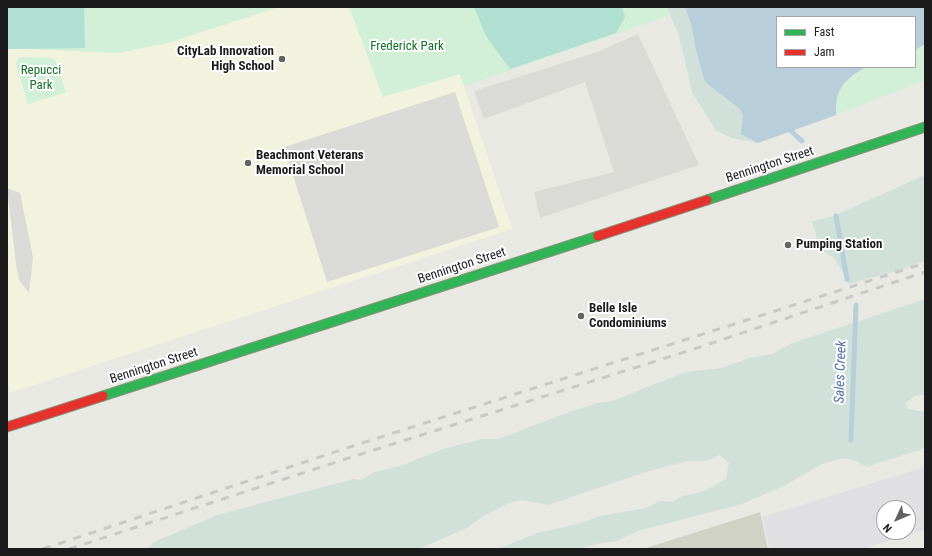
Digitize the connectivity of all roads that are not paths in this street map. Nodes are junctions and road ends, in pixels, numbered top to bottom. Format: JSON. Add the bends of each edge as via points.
{"nodes":[{"id":1,"x":925,"y":127,"type":"edge"},
{"id":2,"x":7,"y":427,"type":"edge"}],
"edges":[{"from":1,"to":2,"type":"main road","name":"Bennington Street","via":[[614,231]]}]}
